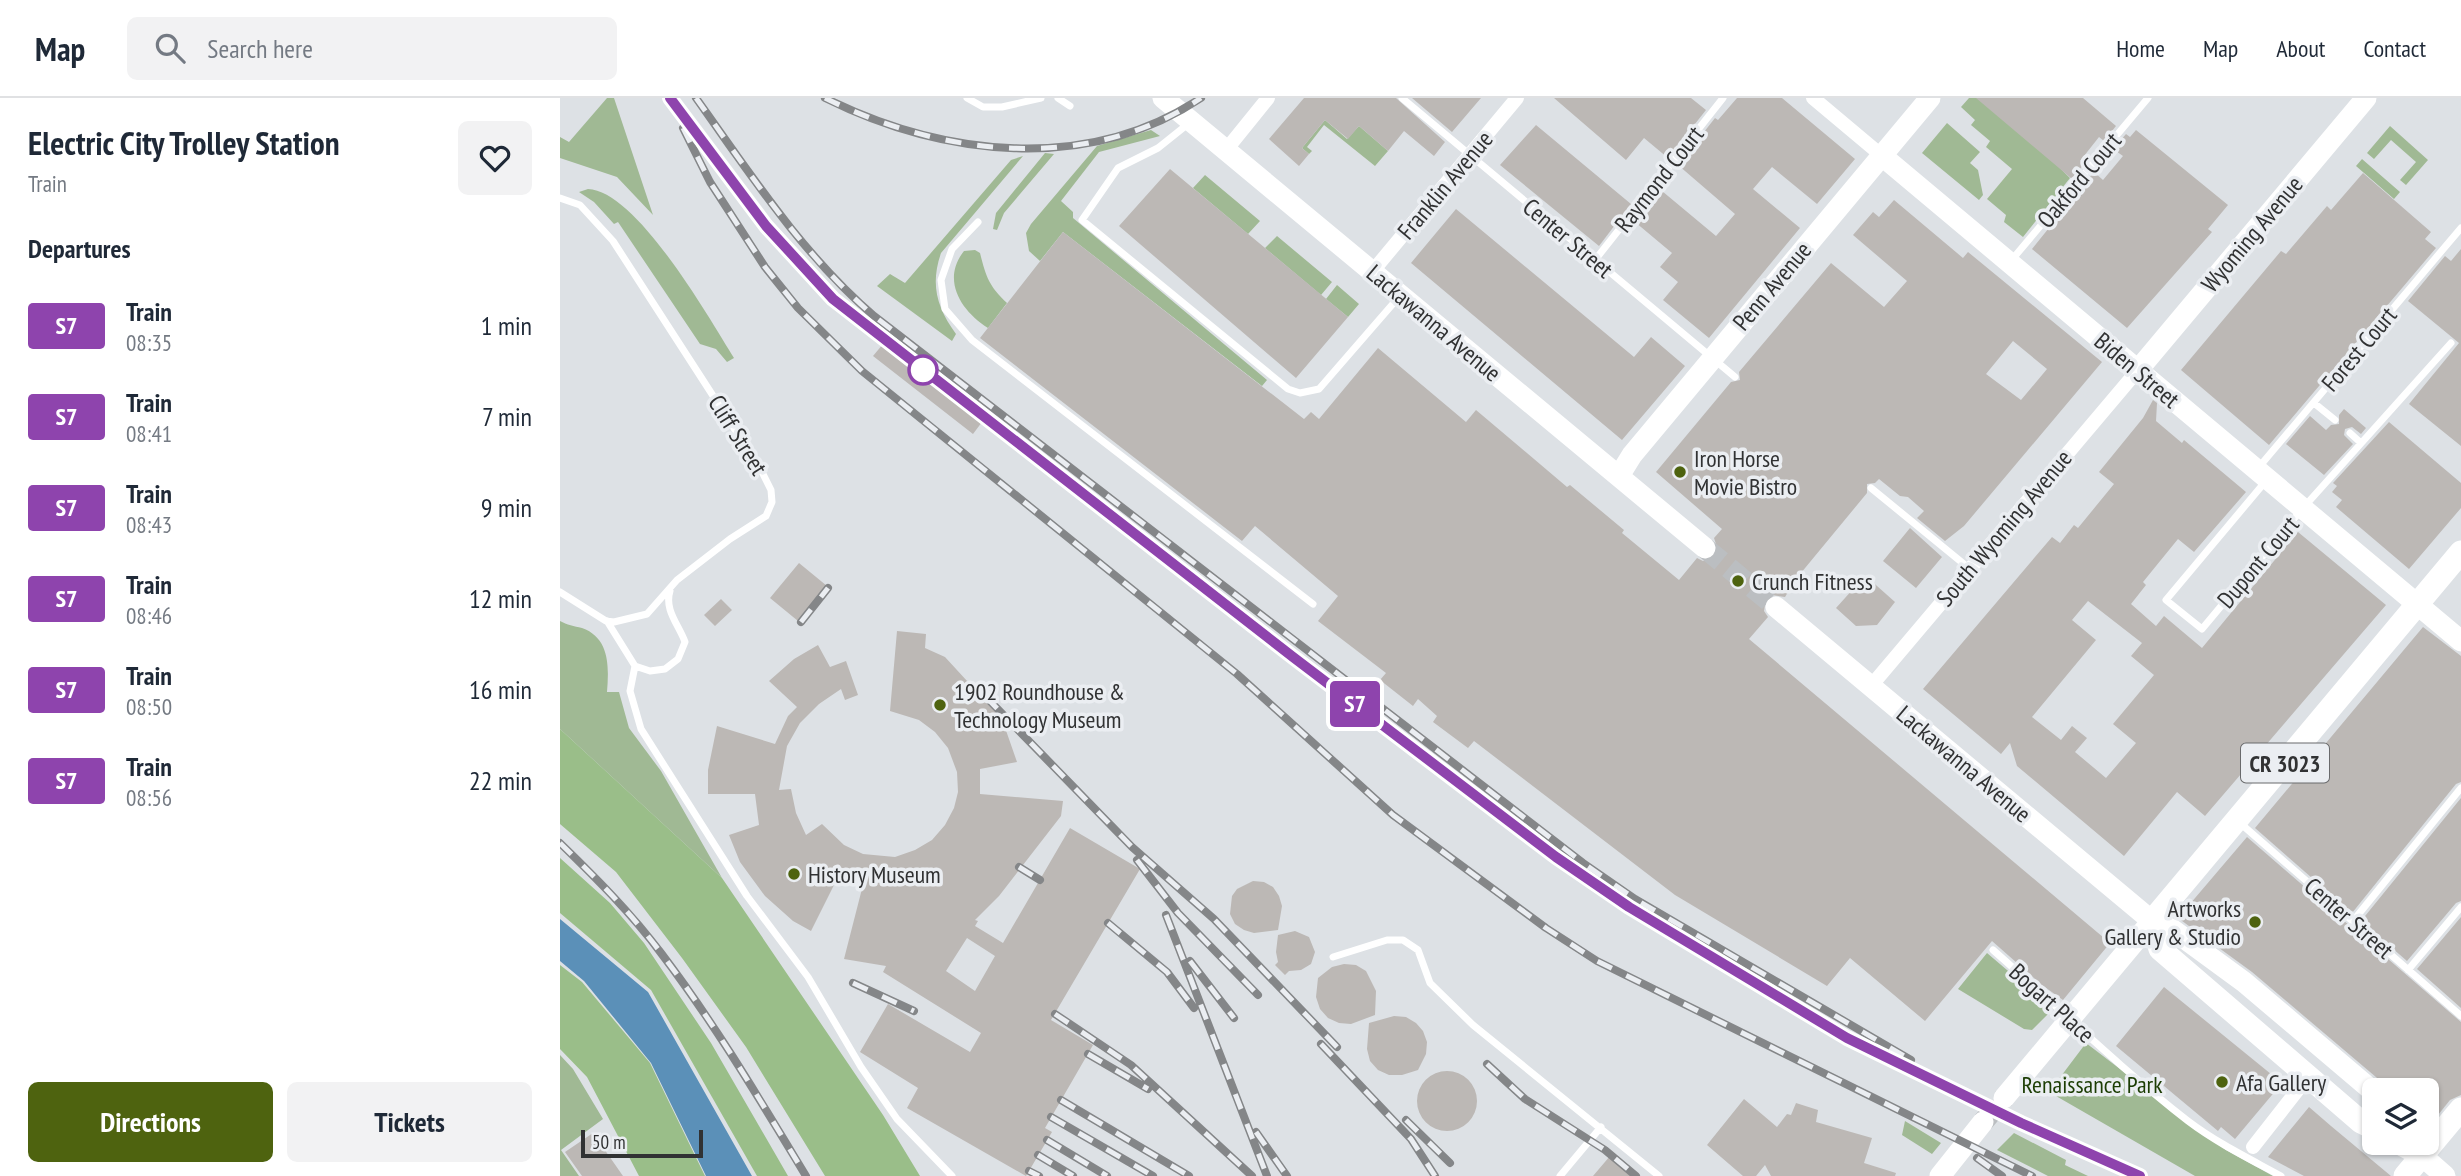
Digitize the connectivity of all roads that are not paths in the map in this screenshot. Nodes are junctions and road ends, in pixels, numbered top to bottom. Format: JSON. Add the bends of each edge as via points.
{"nodes":[{"id":1,"x":967,"y":98,"type":"edge"},
{"id":2,"x":1041,"y":98,"type":"edge"},
{"id":3,"x":1058,"y":98,"type":"edge"},
{"id":4,"x":1163,"y":98,"type":"edge"},
{"id":5,"x":1268,"y":98,"type":"edge"},
{"id":6,"x":1402,"y":98,"type":"edge"},
{"id":7,"x":1517,"y":98,"type":"edge"},
{"id":8,"x":1723,"y":98,"type":"edge"},
{"id":9,"x":1813,"y":98,"type":"edge"},
{"id":10,"x":1930,"y":98,"type":"edge"},
{"id":11,"x":2148,"y":98,"type":"edge"},
{"id":12,"x":2366,"y":98,"type":"edge"},
{"id":13,"x":1070,"y":106,"type":"dead end"},
{"id":14,"x":1192,"y":122,"type":"junction"},
{"id":15,"x":1226,"y":150,"type":"junction"},
{"id":16,"x":1470,"y":155,"type":"junction"},
{"id":17,"x":1881,"y":155,"type":"junction"},
{"id":18,"x":560,"y":198,"type":"edge"},
{"id":19,"x":978,"y":222,"type":"dead end"},
{"id":20,"x":2461,"y":228,"type":"edge"},
{"id":21,"x":1595,"y":260,"type":"junction"},
{"id":22,"x":2010,"y":263,"type":"junction"},
{"id":23,"x":1372,"y":272,"type":"junction"},
{"id":24,"x":1400,"y":295,"type":"junction"},
{"id":25,"x":2451,"y":343,"type":"dead end"},
{"id":26,"x":1711,"y":360,"type":"junction"},
{"id":27,"x":2138,"y":370,"type":"junction"},
{"id":28,"x":1735,"y":377,"type":"dead end"},
{"id":29,"x":2314,"y":403,"type":"junction"},
{"id":30,"x":2335,"y":420,"type":"dead end"},
{"id":31,"x":2350,"y":433,"type":"dead end"},
{"id":32,"x":2361,"y":443,"type":"junction"},
{"id":33,"x":2262,"y":475,"type":"junction"},
{"id":34,"x":1619,"y":476,"type":"junction"},
{"id":35,"x":1871,"y":488,"type":"dead end"},
{"id":36,"x":2303,"y":508,"type":"junction"},
{"id":37,"x":1705,"y":548,"type":"tunnel mouth"},
{"id":38,"x":2461,"y":552,"type":"edge"},
{"id":39,"x":1970,"y":569,"type":"junction"},
{"id":40,"x":671,"y":587,"type":"junction"},
{"id":41,"x":560,"y":592,"type":"edge"},
{"id":42,"x":1313,"y":604,"type":"dead end"},
{"id":43,"x":2417,"y":604,"type":"junction"},
{"id":44,"x":1776,"y":607,"type":"tunnel mouth"},
{"id":45,"x":606,"y":621,"type":"junction"},
{"id":46,"x":2461,"y":641,"type":"edge"},
{"id":47,"x":635,"y":666,"type":"junction"},
{"id":48,"x":1871,"y":686,"type":"junction"},
{"id":49,"x":2461,"y":789,"type":"edge"},
{"id":50,"x":2236,"y":820,"type":"junction"},
{"id":51,"x":2461,"y":907,"type":"edge"},
{"id":52,"x":2152,"y":921,"type":"junction"},
{"id":53,"x":2353,"y":921,"type":"junction"},
{"id":54,"x":1993,"y":950,"type":"dead end"},
{"id":55,"x":1333,"y":957,"type":"dead end"},
{"id":56,"x":2408,"y":970,"type":"junction"},
{"id":57,"x":2461,"y":1016,"type":"edge"},
{"id":58,"x":2069,"y":1020,"type":"junction"},
{"id":59,"x":2307,"y":1078,"type":"dead end"},
{"id":60,"x":2362,"y":1082,"type":"edge"},
{"id":61,"x":2004,"y":1098,"type":"tunnel mouth"},
{"id":62,"x":2461,"y":1109,"type":"edge"},
{"id":63,"x":1983,"y":1122,"type":"tunnel mouth"},
{"id":64,"x":2362,"y":1122,"type":"edge"},
{"id":65,"x":1601,"y":1127,"type":"junction"},
{"id":66,"x":2439,"y":1129,"type":"edge"},
{"id":67,"x":2253,"y":1147,"type":"dead end"},
{"id":68,"x":2414,"y":1155,"type":"edge"},
{"id":69,"x":2423,"y":1155,"type":"edge"},
{"id":70,"x":952,"y":1176,"type":"edge"},
{"id":71,"x":1560,"y":1176,"type":"edge"},
{"id":72,"x":1659,"y":1176,"type":"edge"},
{"id":73,"x":1940,"y":1176,"type":"edge"},
{"id":74,"x":2281,"y":1176,"type":"edge"},
{"id":75,"x":2405,"y":1176,"type":"edge"},
{"id":76,"x":2445,"y":1176,"type":"edge"}],
"edges":[{"from":1,"to":2,"type":"lane","via":[[983,107],[1002,107]]},
{"from":3,"to":13,"type":"lane"},
{"from":4,"to":14,"type":"main road","name":"Lackawanna Avenue"},
{"from":5,"to":15,"type":"street"},
{"from":6,"to":16,"type":"lane","name":"Center Street"},
{"from":7,"to":16,"type":"street","name":"Franklin Avenue"},
{"from":8,"to":21,"type":"lane","name":"Raymond Court"},
{"from":9,"to":17,"type":"street","name":"Biden Street"},
{"from":10,"to":17,"type":"main road","name":"Penn Avenue"},
{"from":11,"to":22,"type":"lane","name":"Oakford Court"},
{"from":12,"to":27,"type":"main road","name":"Wyoming Avenue"},
{"from":14,"to":15,"type":"main road","name":"Lackawanna Avenue"},
{"from":14,"to":24,"type":"lane","via":[[1158,148],[1118,167],[1082,219],[1111,246],[1288,389],[1300,393],[1319,389]]},
{"from":15,"to":23,"type":"main road","name":"Lackawanna Avenue"},
{"from":16,"to":21,"type":"lane","name":"Center Street"},
{"from":16,"to":23,"type":"street","name":"Franklin Avenue"},
{"from":17,"to":22,"type":"main road","name":"Biden Street"},
{"from":17,"to":26,"type":"main road","name":"Penn Avenue"},
{"from":18,"to":40,"type":"lane","name":"Cliff Street","via":[[580,205],[613,241],[771,490],[766,516]]},
{"from":19,"to":42,"type":"lane","via":[[952,249],[941,280],[945,309],[983,348]]},
{"from":20,"to":29,"type":"lane","name":"Forest Court"},
{"from":21,"to":26,"type":"lane","name":"Center Street"},
{"from":22,"to":27,"type":"main road","name":"Biden Street"},
{"from":23,"to":24,"type":"main road","name":"Lackawanna Avenue"},
{"from":24,"to":34,"type":"main road","name":"Lackawanna Avenue"},
{"from":25,"to":32,"type":"lane","name":"Dupont Court"},
{"from":26,"to":28,"type":"lane","name":"Center Street"},
{"from":26,"to":34,"type":"main road","name":"Penn Avenue"},
{"from":27,"to":33,"type":"main road","name":"Biden Street"},
{"from":27,"to":39,"type":"street","name":"South Wyoming Avenue"},
{"from":29,"to":30,"type":"lane"},
{"from":29,"to":33,"type":"lane","name":"Forest Court"},
{"from":31,"to":32,"type":"lane"},
{"from":32,"to":36,"type":"lane","name":"Dupont Court"},
{"from":33,"to":36,"type":"main road","name":"Biden Street"},
{"from":33,"to":36,"type":"lane","name":"Dupont Court","via":[[2166,600],[2202,629]]},
{"from":34,"to":37,"type":"main road","name":"Lackawanna Avenue"},
{"from":35,"to":39,"type":"lane"},
{"from":36,"to":43,"type":"main road","name":"Biden Street"},
{"from":38,"to":43,"type":"main road","number":"CR 3023"},
{"from":39,"to":48,"type":"street","name":"South Wyoming Avenue"},
{"from":40,"to":45,"type":"lane","name":"Cliff Street","via":[[647,614]]},
{"from":40,"to":47,"type":"lane","via":[[671,615],[685,642],[678,659],[665,669]]},
{"from":41,"to":45,"type":"lane"},
{"from":43,"to":46,"type":"main road","name":"Biden Street"},
{"from":43,"to":50,"type":"main road","number":"CR 3023"},
{"from":44,"to":48,"type":"main road","name":"Lackawanna Avenue"},
{"from":45,"to":47,"type":"lane"},
{"from":47,"to":70,"type":"lane","via":[[630,691],[641,729],[897,1119]]},
{"from":48,"to":52,"type":"main road","name":"Lackawanna Avenue"},
{"from":49,"to":53,"type":"lane"},
{"from":50,"to":52,"type":"main road","number":"CR 3023"},
{"from":50,"to":53,"type":"lane","name":"Center Street"},
{"from":51,"to":56,"type":"lane"},
{"from":52,"to":58,"type":"main road"},
{"from":52,"to":60,"type":"main road","name":"Lackawanna Avenue","via":[[2173,930],[2244,982]]},
{"from":52,"to":64,"type":"main road","name":"Lackawanna Avenue","via":[[2160,949]]},
{"from":53,"to":56,"type":"lane","name":"Center Street"},
{"from":54,"to":58,"type":"lane","name":"Bogart Place"},
{"from":55,"to":65,"type":"lane","via":[[1362,946],[1403,940],[1418,950],[1430,983],[1473,1025]]},
{"from":56,"to":57,"type":"lane","name":"Center Street"},
{"from":58,"to":61,"type":"main road"},
{"from":58,"to":74,"type":"lane","name":"Bogart Place","via":[[2190,1122]]},
{"from":59,"to":67,"type":"street"},
{"from":62,"to":66,"type":"main road"},
{"from":63,"to":73,"type":"main road"},
{"from":65,"to":71,"type":"lane"},
{"from":65,"to":72,"type":"lane"},
{"from":68,"to":75,"type":"main road"},
{"from":69,"to":76,"type":"main road"}]}
